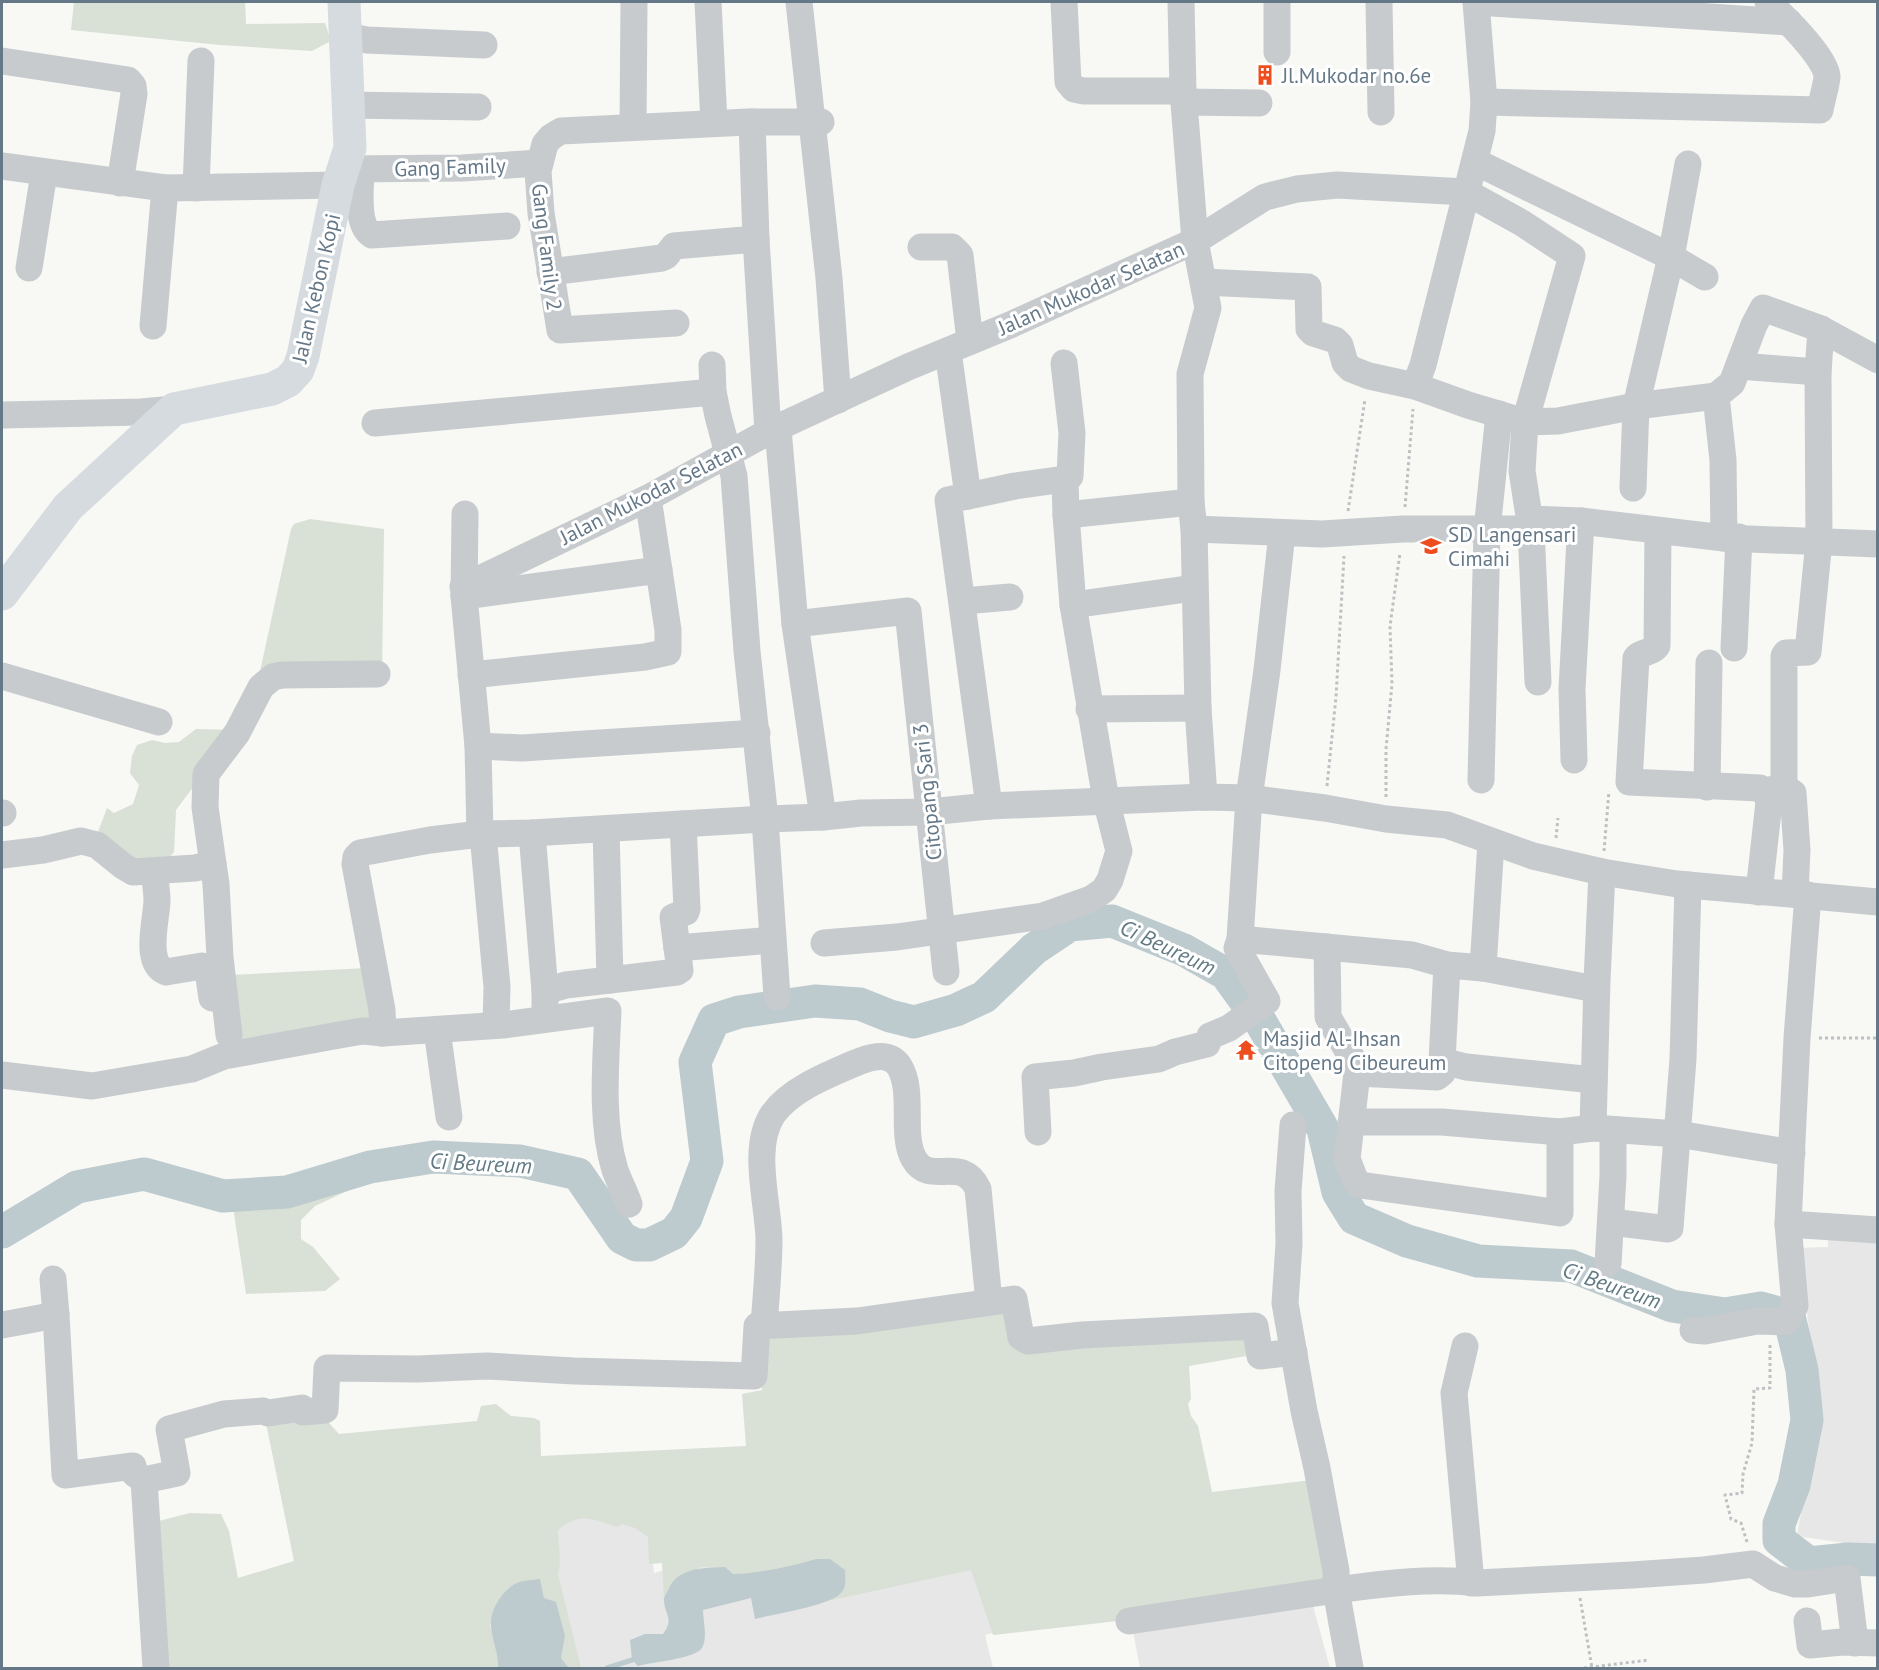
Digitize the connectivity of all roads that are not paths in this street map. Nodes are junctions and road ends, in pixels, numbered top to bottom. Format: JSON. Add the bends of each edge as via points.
{"nodes":[{"id":1,"x":344,"y":2,"type":"edge"},
{"id":2,"x":634,"y":2,"type":"edge"},
{"id":3,"x":708,"y":2,"type":"edge"},
{"id":4,"x":799,"y":2,"type":"edge"},
{"id":5,"x":1064,"y":2,"type":"edge"},
{"id":6,"x":1181,"y":2,"type":"edge"},
{"id":7,"x":1277,"y":2,"type":"edge"},
{"id":8,"x":1379,"y":2,"type":"edge"},
{"id":9,"x":1476,"y":2,"type":"edge"},
{"id":10,"x":1768,"y":2,"type":"edge"},
{"id":11,"x":1789,"y":22,"type":"junction"},
{"id":12,"x":346,"y":36,"type":"junction"},
{"id":13,"x":484,"y":45,"type":"dead end"},
{"id":14,"x":1277,"y":52,"type":"dead end"},
{"id":15,"x":2,"y":61,"type":"edge"},
{"id":16,"x":201,"y":61,"type":"dead end"},
{"id":17,"x":1183,"y":96,"type":"junction"},
{"id":18,"x":1484,"y":102,"type":"junction"},
{"id":19,"x":1259,"y":103,"type":"dead end"},
{"id":20,"x":348,"y":105,"type":"junction"},
{"id":21,"x":478,"y":107,"type":"dead end"},
{"id":22,"x":1381,"y":112,"type":"dead end"},
{"id":23,"x":752,"y":122,"type":"junction"},
{"id":24,"x":816,"y":122,"type":"junction"},
{"id":25,"x":714,"y":123,"type":"junction"},
{"id":26,"x":633,"y":127,"type":"junction"},
{"id":27,"x":1476,"y":162,"type":"junction"},
{"id":28,"x":540,"y":163,"type":"junction"},
{"id":29,"x":1688,"y":164,"type":"dead end"},
{"id":30,"x":2,"y":166,"type":"edge"},
{"id":31,"x":44,"y":173,"type":"junction"},
{"id":32,"x":348,"y":174,"type":"junction"},
{"id":33,"x":120,"y":183,"type":"junction"},
{"id":34,"x":165,"y":188,"type":"junction"},
{"id":35,"x":196,"y":189,"type":"junction"},
{"id":36,"x":1467,"y":192,"type":"junction"},
{"id":37,"x":1577,"y":213,"type":"junction"},
{"id":38,"x":507,"y":226,"type":"dead end"},
{"id":39,"x":756,"y":239,"type":"junction"},
{"id":40,"x":1195,"y":241,"type":"junction"},
{"id":41,"x":921,"y":247,"type":"dead end"},
{"id":42,"x":1572,"y":256,"type":"junction"},
{"id":43,"x":1671,"y":257,"type":"junction"},
{"id":44,"x":29,"y":268,"type":"dead end"},
{"id":45,"x":550,"y":272,"type":"junction"},
{"id":46,"x":1705,"y":277,"type":"dead end"},
{"id":47,"x":1204,"y":282,"type":"junction"},
{"id":48,"x":676,"y":323,"type":"dead end"},
{"id":49,"x":153,"y":326,"type":"dead end"},
{"id":50,"x":1821,"y":329,"type":"junction"},
{"id":51,"x":959,"y":346,"type":"junction"},
{"id":52,"x":1878,"y":360,"type":"edge"},
{"id":53,"x":1064,"y":363,"type":"dead end"},
{"id":54,"x":712,"y":364,"type":"dead end"},
{"id":55,"x":1739,"y":366,"type":"junction"},
{"id":56,"x":1818,"y":372,"type":"junction"},
{"id":57,"x":1415,"y":386,"type":"junction"},
{"id":58,"x":713,"y":392,"type":"junction"},
{"id":59,"x":1716,"y":396,"type":"junction"},
{"id":60,"x":838,"y":400,"type":"junction"},
{"id":61,"x":1636,"y":406,"type":"junction"},
{"id":62,"x":174,"y":409,"type":"junction"},
{"id":63,"x":1499,"y":414,"type":"junction"},
{"id":64,"x":2,"y":415,"type":"edge"},
{"id":65,"x":1525,"y":422,"type":"junction"},
{"id":66,"x":375,"y":423,"type":"dead end"},
{"id":67,"x":773,"y":431,"type":"junction"},
{"id":68,"x":729,"y":453,"type":"junction"},
{"id":69,"x":1065,"y":479,"type":"junction"},
{"id":70,"x":1633,"y":488,"type":"dead end"},
{"id":71,"x":648,"y":498,"type":"junction"},
{"id":72,"x":958,"y":498,"type":"junction"},
{"id":73,"x":1191,"y":502,"type":"junction"},
{"id":74,"x":465,"y":514,"type":"dead end"},
{"id":75,"x":1066,"y":515,"type":"junction"},
{"id":76,"x":1581,"y":521,"type":"junction"},
{"id":77,"x":1530,"y":524,"type":"junction"},
{"id":78,"x":1194,"y":529,"type":"junction"},
{"id":79,"x":1487,"y":530,"type":"junction"},
{"id":80,"x":1658,"y":531,"type":"junction"},
{"id":81,"x":1282,"y":533,"type":"junction"},
{"id":82,"x":1731,"y":538,"type":"junction"},
{"id":83,"x":1819,"y":541,"type":"junction"},
{"id":84,"x":1878,"y":544,"type":"edge"},
{"id":85,"x":659,"y":570,"type":"junction"},
{"id":86,"x":1194,"y":588,"type":"junction"},
{"id":87,"x":464,"y":592,"type":"junction"},
{"id":88,"x":2,"y":594,"type":"edge"},
{"id":89,"x":1010,"y":597,"type":"dead end"},
{"id":90,"x":963,"y":601,"type":"junction"},
{"id":91,"x":1073,"y":605,"type":"junction"},
{"id":92,"x":795,"y":624,"type":"junction"},
{"id":93,"x":1734,"y":648,"type":"dead end"},
{"id":94,"x":1709,"y":663,"type":"dead end"},
{"id":95,"x":377,"y":674,"type":"dead end"},
{"id":96,"x":471,"y":675,"type":"junction"},
{"id":97,"x":2,"y":676,"type":"edge"},
{"id":98,"x":1538,"y":682,"type":"dead end"},
{"id":99,"x":1198,"y":708,"type":"junction"},
{"id":100,"x":1089,"y":709,"type":"junction"},
{"id":101,"x":159,"y":722,"type":"dead end"},
{"id":102,"x":757,"y":732,"type":"junction"},
{"id":103,"x":478,"y":746,"type":"junction"},
{"id":104,"x":1574,"y":760,"type":"dead end"},
{"id":105,"x":1481,"y":780,"type":"dead end"},
{"id":106,"x":1707,"y":787,"type":"junction"},
{"id":107,"x":1775,"y":789,"type":"junction"},
{"id":108,"x":1204,"y":797,"type":"junction"},
{"id":109,"x":1250,"y":798,"type":"junction"},
{"id":110,"x":1106,"y":800,"type":"junction"},
{"id":111,"x":989,"y":806,"type":"junction"},
{"id":112,"x":929,"y":812,"type":"junction"},
{"id":113,"x":823,"y":817,"type":"junction"},
{"id":114,"x":765,"y":819,"type":"junction"},
{"id":115,"x":683,"y":824,"type":"junction"},
{"id":116,"x":606,"y":829,"type":"junction"},
{"id":117,"x":532,"y":833,"type":"junction"},
{"id":118,"x":481,"y":834,"type":"junction"},
{"id":119,"x":1491,"y":842,"type":"junction"},
{"id":120,"x":2,"y":855,"type":"edge"},
{"id":121,"x":213,"y":864,"type":"junction"},
{"id":122,"x":154,"y":871,"type":"junction"},
{"id":123,"x":1602,"y":872,"type":"junction"},
{"id":124,"x":1688,"y":885,"type":"junction"},
{"id":125,"x":1759,"y":892,"type":"junction"},
{"id":126,"x":1801,"y":895,"type":"junction"},
{"id":127,"x":1878,"y":902,"type":"edge"},
{"id":128,"x":941,"y":930,"type":"junction"},
{"id":129,"x":1240,"y":939,"type":"junction"},
{"id":130,"x":772,"y":940,"type":"junction"},
{"id":131,"x":824,"y":943,"type":"dead end"},
{"id":132,"x":1327,"y":947,"type":"junction"},
{"id":133,"x":677,"y":948,"type":"junction"},
{"id":134,"x":1447,"y":965,"type":"junction"},
{"id":135,"x":1483,"y":968,"type":"junction"},
{"id":136,"x":946,"y":972,"type":"dead end"},
{"id":137,"x":609,"y":980,"type":"junction"},
{"id":138,"x":1596,"y":989,"type":"junction"},
{"id":139,"x":545,"y":991,"type":"junction"},
{"id":140,"x":777,"y":997,"type":"dead end"},
{"id":141,"x":545,"y":1020,"type":"junction"},
{"id":142,"x":496,"y":1025,"type":"junction"},
{"id":143,"x":437,"y":1030,"type":"junction"},
{"id":144,"x":382,"y":1033,"type":"junction"},
{"id":145,"x":227,"y":1046,"type":"junction"},
{"id":146,"x":1442,"y":1061,"type":"junction"},
{"id":147,"x":1357,"y":1073,"type":"junction"},
{"id":148,"x":2,"y":1075,"type":"edge"},
{"id":149,"x":1594,"y":1080,"type":"junction"},
{"id":150,"x":448,"y":1117,"type":"dead end"},
{"id":151,"x":1352,"y":1122,"type":"junction"},
{"id":152,"x":1293,"y":1125,"type":"dead end"},
{"id":153,"x":1603,"y":1129,"type":"junction"},
{"id":154,"x":1038,"y":1132,"type":"dead end"},
{"id":155,"x":1560,"y":1132,"type":"junction"},
{"id":156,"x":1678,"y":1134,"type":"junction"},
{"id":157,"x":1792,"y":1153,"type":"junction"},
{"id":158,"x":629,"y":1204,"type":"dead end"},
{"id":159,"x":1611,"y":1222,"type":"junction"},
{"id":160,"x":1788,"y":1224,"type":"junction"},
{"id":161,"x":1878,"y":1230,"type":"edge"},
{"id":162,"x":1608,"y":1264,"type":"dead end"},
{"id":163,"x":53,"y":1279,"type":"dead end"},
{"id":164,"x":989,"y":1302,"type":"junction"},
{"id":165,"x":56,"y":1315,"type":"junction"},
{"id":166,"x":2,"y":1325,"type":"edge"},
{"id":167,"x":764,"y":1325,"type":"junction"},
{"id":168,"x":1693,"y":1330,"type":"dead end"},
{"id":169,"x":1465,"y":1346,"type":"dead end"},
{"id":170,"x":1294,"y":1352,"type":"junction"},
{"id":171,"x":144,"y":1480,"type":"junction"},
{"id":172,"x":1471,"y":1582,"type":"junction"},
{"id":173,"x":1336,"y":1590,"type":"junction"},
{"id":174,"x":1129,"y":1621,"type":"dead end"},
{"id":175,"x":1807,"y":1621,"type":"dead end"},
{"id":176,"x":1866,"y":1643,"type":"edge"},
{"id":177,"x":156,"y":1668,"type":"edge"},
{"id":178,"x":1350,"y":1668,"type":"edge"}],
"edges":[{"from":1,"to":12,"type":"main road","name":"Jalan Kebon Kopi"},
{"from":2,"to":26,"type":"street"},
{"from":3,"to":25,"type":"street"},
{"from":4,"to":24,"type":"street"},
{"from":5,"to":17,"type":"street","via":[[1068,82],[1074,89]]},
{"from":6,"to":17,"type":"street"},
{"from":7,"to":14,"type":"street"},
{"from":8,"to":22,"type":"street"},
{"from":9,"to":11,"type":"street"},
{"from":9,"to":18,"type":"street"},
{"from":10,"to":11,"type":"street"},
{"from":11,"to":18,"type":"street","via":[[1825,67],[1827,76],[1820,110]]},
{"from":12,"to":13,"type":"street"},
{"from":12,"to":20,"type":"main road","name":"Jalan Kebon Kopi"},
{"from":15,"to":33,"type":"street","via":[[128,80],[134,94]]},
{"from":16,"to":35,"type":"street"},
{"from":17,"to":19,"type":"street"},
{"from":17,"to":40,"type":"street"},
{"from":18,"to":27,"type":"street"},
{"from":20,"to":21,"type":"street"},
{"from":20,"to":32,"type":"main road","name":"Jalan Kebon Kopi"},
{"from":23,"to":24,"type":"street"},
{"from":23,"to":25,"type":"street"},
{"from":23,"to":39,"type":"street"},
{"from":24,"to":60,"type":"street"},
{"from":25,"to":26,"type":"street"},
{"from":26,"to":28,"type":"street","via":[[561,131],[545,144]]},
{"from":27,"to":36,"type":"street"},
{"from":27,"to":37,"type":"street"},
{"from":28,"to":32,"type":"street","name":"Gang Family"},
{"from":28,"to":45,"type":"street","name":"Gang Family 2","via":[[540,202]]},
{"from":29,"to":43,"type":"street"},
{"from":30,"to":31,"type":"street","name":"Gang Family"},
{"from":31,"to":33,"type":"street","name":"Gang Family"},
{"from":31,"to":44,"type":"street"},
{"from":32,"to":35,"type":"street","name":"Gang Family"},
{"from":32,"to":38,"type":"street","via":[[364,228],[372,235]]},
{"from":32,"to":62,"type":"main road","name":"Jalan Kebon Kopi","via":[[298,370],[272,389]]},
{"from":33,"to":34,"type":"street","name":"Gang Family"},
{"from":34,"to":35,"type":"street","name":"Gang Family"},
{"from":34,"to":49,"type":"street"},
{"from":36,"to":40,"type":"street","name":"Jalan Mukodar Selatan","via":[[1337,185],[1297,189],[1264,197]]},
{"from":36,"to":42,"type":"street","name":"Jalan Mukodar Selatan"},
{"from":36,"to":57,"type":"street"},
{"from":37,"to":42,"type":"street"},
{"from":37,"to":43,"type":"street"},
{"from":39,"to":45,"type":"street","via":[[674,246],[662,258]]},
{"from":39,"to":67,"type":"street"},
{"from":40,"to":47,"type":"street"},
{"from":40,"to":51,"type":"street","name":"Jalan Mukodar Selatan"},
{"from":41,"to":51,"type":"street","via":[[952,247],[960,255]]},
{"from":42,"to":65,"type":"street"},
{"from":43,"to":46,"type":"street"},
{"from":43,"to":61,"type":"street"},
{"from":45,"to":48,"type":"street","name":"Gang Family 2","via":[[560,330]]},
{"from":47,"to":57,"type":"street","via":[[1308,287],[1309,329],[1335,340],[1351,369]]},
{"from":47,"to":73,"type":"street","via":[[1207,315],[1190,374]]},
{"from":50,"to":52,"type":"street"},
{"from":50,"to":55,"type":"street","via":[[1763,308]]},
{"from":50,"to":56,"type":"street"},
{"from":51,"to":60,"type":"street","name":"Jalan Mukodar Selatan"},
{"from":51,"to":72,"type":"street"},
{"from":53,"to":69,"type":"street","via":[[1071,433],[1070,476]]},
{"from":54,"to":58,"type":"street"},
{"from":55,"to":56,"type":"street"},
{"from":55,"to":59,"type":"street","via":[[1732,383]]},
{"from":56,"to":83,"type":"street"},
{"from":57,"to":63,"type":"street"},
{"from":58,"to":66,"type":"street"},
{"from":58,"to":68,"type":"street"},
{"from":59,"to":61,"type":"street"},
{"from":59,"to":82,"type":"street"},
{"from":60,"to":67,"type":"street","name":"Jalan Mukodar Selatan"},
{"from":61,"to":65,"type":"street","via":[[1558,421]]},
{"from":61,"to":70,"type":"street"},
{"from":62,"to":64,"type":"street"},
{"from":62,"to":88,"type":"main road","via":[[68,507]]},
{"from":63,"to":65,"type":"street"},
{"from":63,"to":79,"type":"street"},
{"from":65,"to":77,"type":"street","via":[[1522,471]]},
{"from":67,"to":68,"type":"street","name":"Jalan Mukodar Selatan"},
{"from":67,"to":92,"type":"street"},
{"from":68,"to":71,"type":"street","name":"Jalan Mukodar Selatan"},
{"from":68,"to":102,"type":"street"},
{"from":69,"to":72,"type":"street"},
{"from":69,"to":75,"type":"street"},
{"from":71,"to":85,"type":"street"},
{"from":71,"to":87,"type":"street","name":"Jalan Mukodar Selatan"},
{"from":72,"to":90,"type":"street"},
{"from":73,"to":75,"type":"street"},
{"from":73,"to":78,"type":"street"},
{"from":74,"to":87,"type":"street"},
{"from":75,"to":91,"type":"street"},
{"from":76,"to":77,"type":"street"},
{"from":76,"to":80,"type":"street"},
{"from":76,"to":104,"type":"street","via":[[1572,689]]},
{"from":77,"to":79,"type":"street"},
{"from":77,"to":98,"type":"street"},
{"from":78,"to":81,"type":"street"},
{"from":78,"to":86,"type":"street"},
{"from":79,"to":81,"type":"street"},
{"from":79,"to":105,"type":"street"},
{"from":80,"to":82,"type":"street"},
{"from":80,"to":106,"type":"street","via":[[1657,646],[1636,658],[1629,782]]},
{"from":81,"to":109,"type":"street"},
{"from":82,"to":83,"type":"street"},
{"from":82,"to":93,"type":"street"},
{"from":83,"to":84,"type":"street"},
{"from":83,"to":107,"type":"street","via":[[1808,652],[1784,656]]},
{"from":85,"to":87,"type":"street"},
{"from":85,"to":96,"type":"street","via":[[668,630],[666,653]]},
{"from":86,"to":91,"type":"street"},
{"from":86,"to":99,"type":"street"},
{"from":87,"to":96,"type":"street"},
{"from":89,"to":90,"type":"street"},
{"from":90,"to":111,"type":"street"},
{"from":91,"to":100,"type":"street"},
{"from":92,"to":112,"type":"street","name":"Citopang Sari 3","via":[[908,611]]},
{"from":92,"to":113,"type":"street"},
{"from":94,"to":106,"type":"street"},
{"from":95,"to":121,"type":"street","via":[[282,675],[261,687],[237,733],[206,774],[205,807]]},
{"from":96,"to":103,"type":"street"},
{"from":97,"to":101,"type":"street"},
{"from":99,"to":100,"type":"street"},
{"from":99,"to":108,"type":"street"},
{"from":100,"to":110,"type":"street"},
{"from":102,"to":103,"type":"street","via":[[522,748]]},
{"from":102,"to":114,"type":"street"},
{"from":103,"to":118,"type":"street"},
{"from":106,"to":107,"type":"street"},
{"from":107,"to":125,"type":"street","via":[[1769,802]]},
{"from":107,"to":126,"type":"street","via":[[1793,793]]},
{"from":108,"to":109,"type":"street"},
{"from":108,"to":110,"type":"street"},
{"from":109,"to":119,"type":"street","via":[[1447,825]]},
{"from":109,"to":129,"type":"street"},
{"from":110,"to":111,"type":"street"},
{"from":110,"to":128,"type":"street","via":[[1119,851],[1104,890],[1043,916]]},
{"from":111,"to":112,"type":"street"},
{"from":112,"to":113,"type":"street"},
{"from":112,"to":128,"type":"street","name":"Citopang Sari 3"},
{"from":113,"to":114,"type":"street"},
{"from":114,"to":115,"type":"street"},
{"from":114,"to":130,"type":"street"},
{"from":115,"to":116,"type":"street"},
{"from":115,"to":133,"type":"street","via":[[687,909],[673,917]]},
{"from":116,"to":117,"type":"street"},
{"from":116,"to":137,"type":"street"},
{"from":117,"to":118,"type":"street"},
{"from":117,"to":139,"type":"street"},
{"from":118,"to":142,"type":"street"},
{"from":118,"to":144,"type":"street","via":[[430,840],[360,853],[356,857],[382,1010]]},
{"from":119,"to":123,"type":"street"},
{"from":119,"to":135,"type":"street"},
{"from":120,"to":122,"type":"street","via":[[81,841],[97,845],[133,872]]},
{"from":121,"to":122,"type":"street"},
{"from":121,"to":145,"type":"street"},
{"from":122,"to":145,"type":"street","via":[[157,901],[153,953],[158,968],[166,972],[202,966],[207,971]]},
{"from":123,"to":124,"type":"street"},
{"from":123,"to":138,"type":"street"},
{"from":124,"to":125,"type":"street"},
{"from":124,"to":156,"type":"street"},
{"from":125,"to":126,"type":"street"},
{"from":126,"to":127,"type":"street"},
{"from":126,"to":157,"type":"street"},
{"from":128,"to":131,"type":"street"},
{"from":128,"to":136,"type":"street","name":"Citopang Sari 3"},
{"from":129,"to":132,"type":"street"},
{"from":129,"to":154,"type":"street","via":[[1237,948],[1266,1001],[1210,1036],[1207,1044],[1159,1059],[1035,1077]]},
{"from":130,"to":133,"type":"street"},
{"from":130,"to":140,"type":"street"},
{"from":132,"to":134,"type":"street","via":[[1412,956]]},
{"from":132,"to":147,"type":"street","via":[[1328,1017]]},
{"from":133,"to":137,"type":"street","via":[[679,971]]},
{"from":134,"to":135,"type":"street"},
{"from":134,"to":146,"type":"street"},
{"from":135,"to":138,"type":"street"},
{"from":137,"to":139,"type":"street"},
{"from":138,"to":149,"type":"street"},
{"from":139,"to":141,"type":"street"},
{"from":141,"to":142,"type":"street"},
{"from":141,"to":158,"type":"street","via":[[608,1011],[605,1080],[609,1131],[615,1169]]},
{"from":142,"to":143,"type":"street"},
{"from":143,"to":144,"type":"street"},
{"from":143,"to":150,"type":"street"},
{"from":144,"to":145,"type":"street","via":[[363,1031]]},
{"from":145,"to":148,"type":"street","via":[[192,1070],[92,1086]]},
{"from":146,"to":147,"type":"street","via":[[1442,1073],[1437,1077]]},
{"from":146,"to":149,"type":"street"},
{"from":147,"to":151,"type":"street"},
{"from":149,"to":153,"type":"street"},
{"from":151,"to":155,"type":"street","via":[[1442,1122]]},
{"from":151,"to":155,"type":"street","via":[[1348,1163],[1360,1185],[1560,1213]]},
{"from":152,"to":170,"type":"street","via":[[1285,1303]]},
{"from":153,"to":155,"type":"street"},
{"from":153,"to":156,"type":"street"},
{"from":153,"to":159,"type":"street"},
{"from":156,"to":157,"type":"street"},
{"from":156,"to":159,"type":"street","via":[[1670,1228]]},
{"from":157,"to":160,"type":"street"},
{"from":159,"to":162,"type":"street"},
{"from":160,"to":161,"type":"street"},
{"from":160,"to":168,"type":"street","via":[[1784,1316]]},
{"from":163,"to":165,"type":"street"},
{"from":164,"to":167,"type":"street","via":[[857,1321]]},
{"from":164,"to":167,"type":"street","via":[[978,1189],[973,1178],[964,1173],[921,1168],[910,1145],[899,1066],[892,1059],[876,1056],[842,1069],[785,1101],[766,1126],[762,1146],[769,1239]]},
{"from":164,"to":170,"type":"street","via":[[1014,1299],[1021,1337],[1028,1341],[1256,1326],[1260,1356]]},
{"from":165,"to":166,"type":"street"},
{"from":165,"to":171,"type":"street","via":[[65,1475],[133,1466],[135,1474]]},
{"from":167,"to":171,"type":"street","via":[[757,1326],[754,1376],[488,1366],[327,1368],[325,1410],[224,1414],[169,1429],[177,1473]]},
{"from":169,"to":172,"type":"street","via":[[1454,1393]]},
{"from":170,"to":173,"type":"street","via":[[1336,1571]]},
{"from":171,"to":177,"type":"street"},
{"from":172,"to":173,"type":"street","via":[[1405,1581]]},
{"from":172,"to":176,"type":"street","via":[[1577,1579],[1753,1564],[1775,1578],[1795,1584],[1847,1578]]},
{"from":173,"to":174,"type":"street"},
{"from":173,"to":178,"type":"street"},
{"from":175,"to":176,"type":"street","via":[[1810,1645]]}]}
